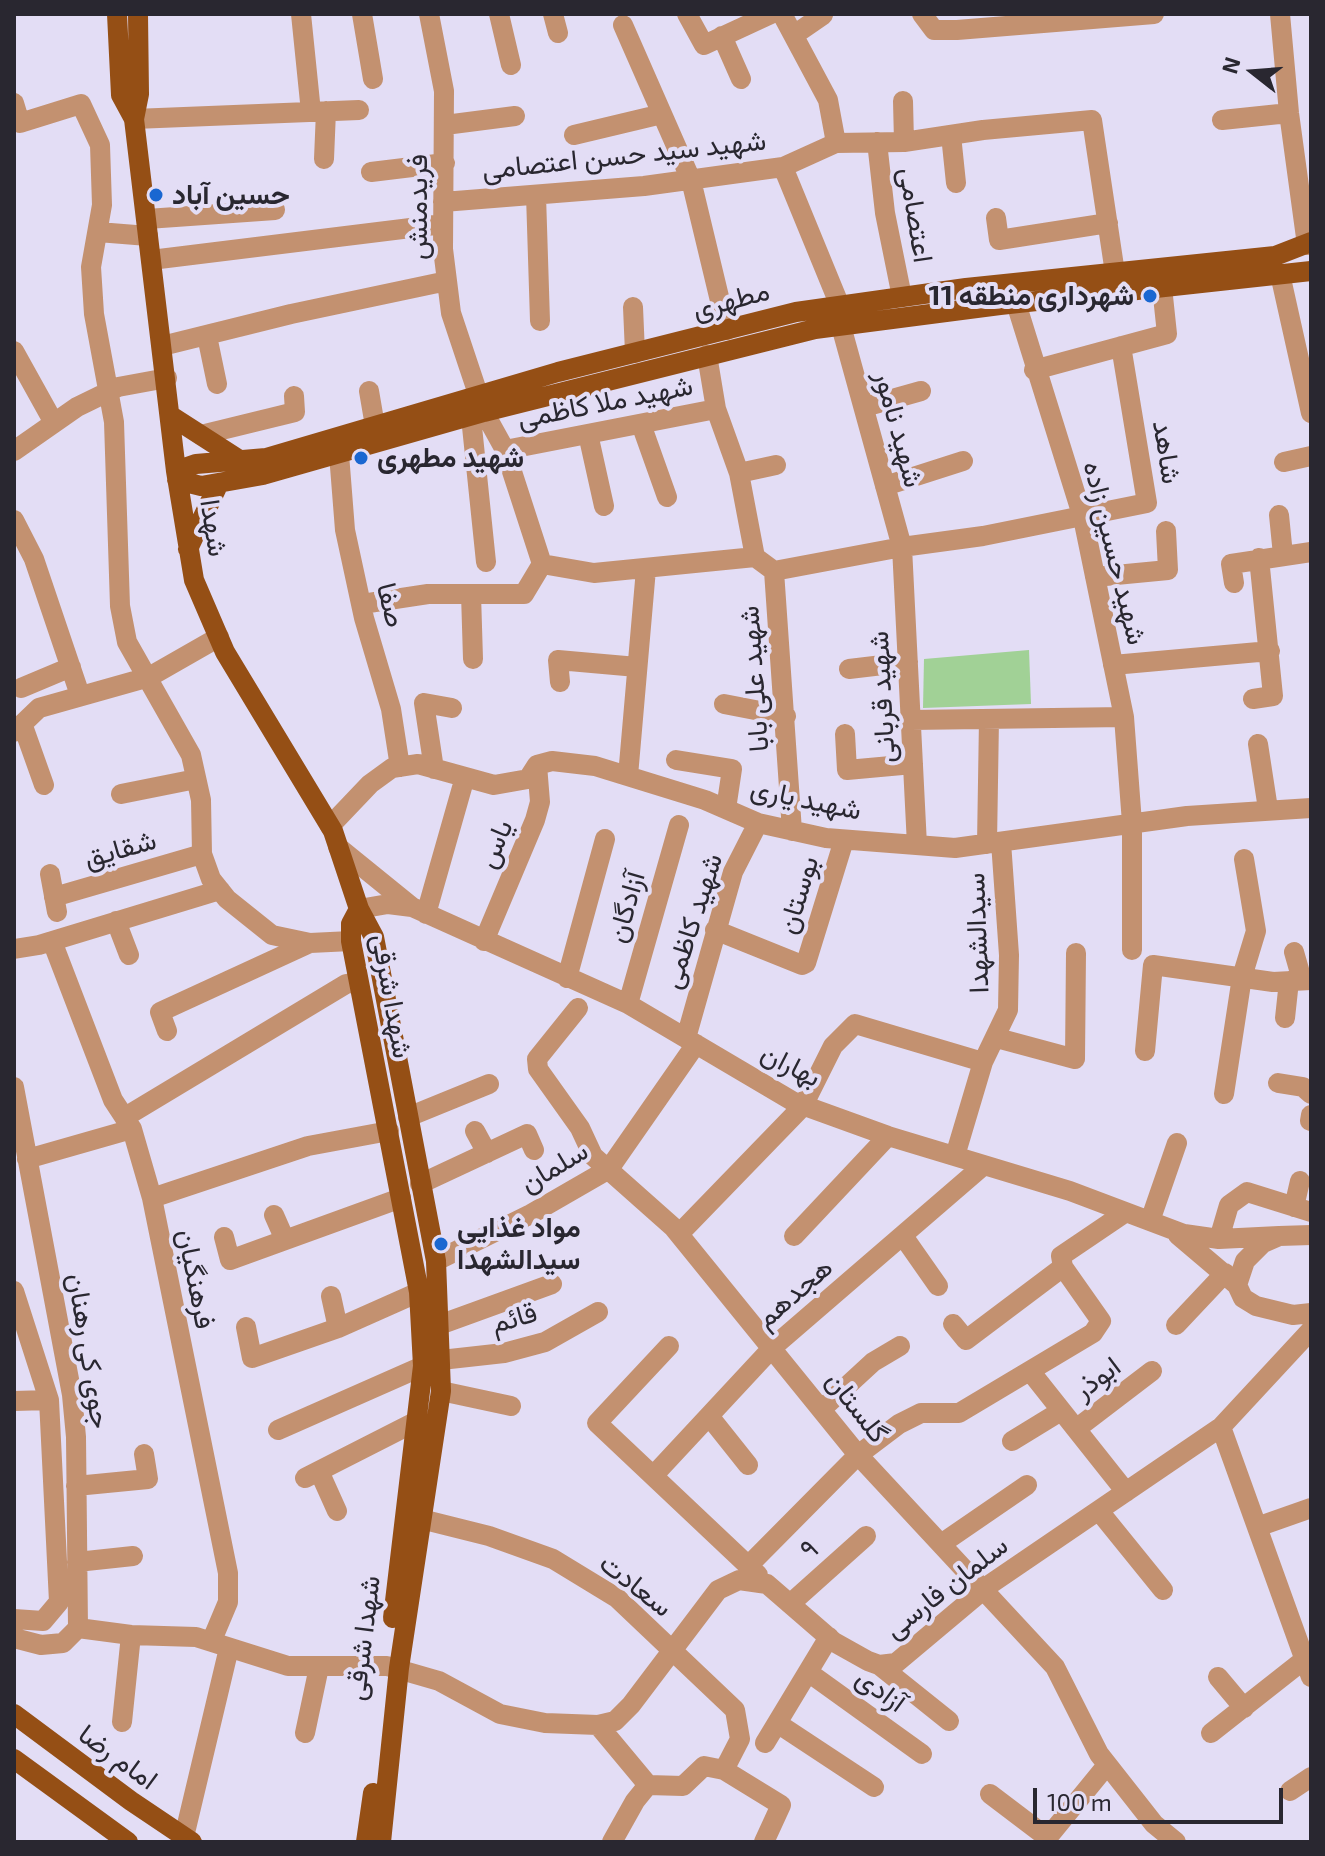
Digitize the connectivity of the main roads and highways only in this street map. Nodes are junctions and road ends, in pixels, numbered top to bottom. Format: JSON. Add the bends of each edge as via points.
{"nodes":[{"id":1,"x":117,"y":14,"type":"edge"},
{"id":2,"x":138,"y":14,"type":"edge"},
{"id":3,"x":134,"y":119,"type":"junction"},
{"id":4,"x":1309,"y":243,"type":"edge"},
{"id":5,"x":1278,"y":265,"type":"junction"},
{"id":6,"x":1311,"y":271,"type":"edge"},
{"id":7,"x":840,"y":316,"type":"junction"},
{"id":8,"x":478,"y":408,"type":"junction"},
{"id":9,"x":171,"y":416,"type":"junction"},
{"id":10,"x":241,"y":461,"type":"junction"},
{"id":11,"x":177,"y":475,"type":"junction"},
{"id":12,"x":218,"y":485,"type":"junction"},
{"id":13,"x":188,"y":549,"type":"junction"},
{"id":14,"x":359,"y":909,"type":"junction"},
{"id":15,"x":432,"y":1363,"type":"junction"},
{"id":16,"x":393,"y":1667,"type":"junction"},
{"id":17,"x":16,"y":1718,"type":"edge"},
{"id":18,"x":14,"y":1759,"type":"edge"},
{"id":19,"x":378,"y":1810,"type":"junction"},
{"id":20,"x":188,"y":1839,"type":"edge"},
{"id":21,"x":128,"y":1842,"type":"edge"},
{"id":22,"x":366,"y":1842,"type":"edge"},
{"id":23,"x":381,"y":1842,"type":"edge"}],
"edges":[{"from":1,"to":3,"type":"main road","name":"شهدا","via":[[121,95]]},
{"from":2,"to":3,"type":"main road","name":"شهدا","via":[[139,94]]},
{"from":3,"to":9,"type":"main road","name":"شهدا"},
{"from":4,"to":5,"type":"main road","name":"مطهری"},
{"from":5,"to":6,"type":"main road","name":"مطهری"},
{"from":5,"to":7,"type":"main road","name":"مطهری","via":[[1162,287]]},
{"from":5,"to":7,"type":"main road","name":"مطهری","via":[[1115,273],[902,297]]},
{"from":7,"to":8,"type":"main road","name":"مطهری","via":[[707,355]]},
{"from":7,"to":8,"type":"main road","name":"مطهری","via":[[796,312],[635,353]]},
{"from":8,"to":10,"type":"main road","name":"مطهری","via":[[375,426]]},
{"from":8,"to":12,"type":"main road","name":"مطهری","via":[[339,454]]},
{"from":9,"to":10,"type":"main road"},
{"from":9,"to":11,"type":"main road","name":"شهدا"},
{"from":10,"to":11,"type":"main road","name":"مطهری","via":[[196,464]]},
{"from":11,"to":12,"type":"main road","name":"مطهری","via":[[201,486]]},
{"from":11,"to":13,"type":"main road","name":"شهدا"},
{"from":12,"to":13,"type":"main road"},
{"from":13,"to":14,"type":"main road","name":"شهدا","via":[[194,580],[219,637],[330,826]]},
{"from":14,"to":15,"type":"main road","name":"شهدا شرقی","via":[[351,924],[351,941]]},
{"from":14,"to":15,"type":"main road","name":"شهدا شرقی","via":[[374,937],[436,1261],[439,1325]]},
{"from":15,"to":16,"type":"main road","name":"شهدا شرقی","via":[[419,1420]]},
{"from":15,"to":16,"type":"main road","name":"شهدا شرقی","via":[[441,1391]]},
{"from":16,"to":19,"type":"main road","name":"شهدا شرقی"},
{"from":17,"to":20,"type":"main road","name":"امام رضا"},
{"from":18,"to":21,"type":"main road"},
{"from":19,"to":22,"type":"main road","name":"شهدا شرقی"},
{"from":19,"to":23,"type":"main road","name":"شهدا شرقی"}]}
